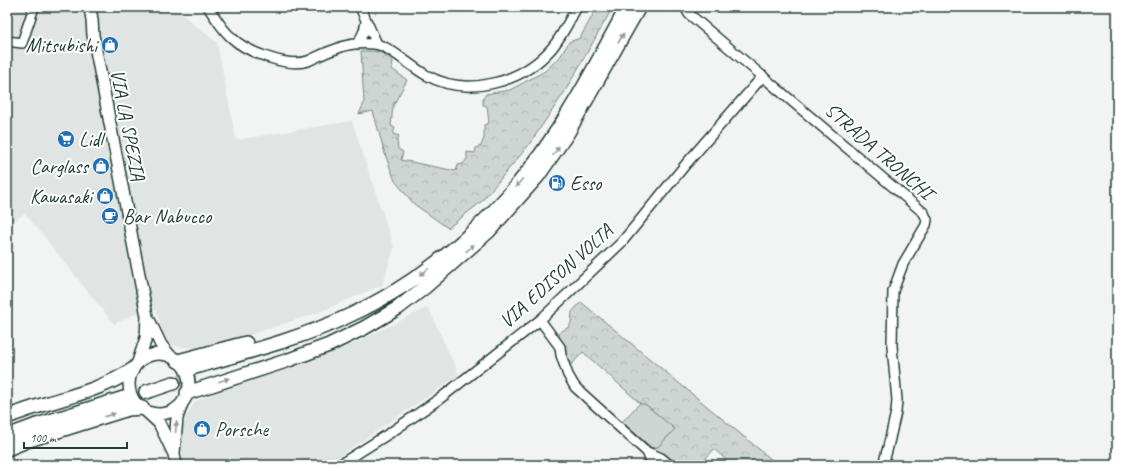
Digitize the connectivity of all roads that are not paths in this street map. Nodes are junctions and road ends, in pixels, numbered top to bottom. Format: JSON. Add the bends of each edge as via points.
{"nodes":[{"id":1,"x":34,"y":7,"type":"edge"},
{"id":2,"x":84,"y":7,"type":"edge"},
{"id":3,"x":90,"y":7,"type":"edge"},
{"id":4,"x":208,"y":7,"type":"edge"},
{"id":5,"x":360,"y":7,"type":"edge"},
{"id":6,"x":577,"y":7,"type":"edge"},
{"id":7,"x":622,"y":7,"type":"edge"},
{"id":8,"x":627,"y":7,"type":"edge"},
{"id":9,"x":639,"y":7,"type":"edge"},
{"id":10,"x":685,"y":7,"type":"edge"},
{"id":11,"x":366,"y":22,"type":"junction"},
{"id":12,"x":93,"y":35,"type":"junction"},
{"id":13,"x":7,"y":41,"type":"edge"},
{"id":14,"x":358,"y":44,"type":"junction"},
{"id":15,"x":376,"y":44,"type":"junction"},
{"id":16,"x":763,"y":76,"type":"junction"},
{"id":17,"x":586,"y":81,"type":"junction"},
{"id":18,"x":440,"y":273,"type":"junction"},
{"id":19,"x":410,"y":281,"type":"junction"},
{"id":20,"x":147,"y":316,"type":"junction"},
{"id":21,"x":540,"y":320,"type":"junction"},
{"id":22,"x":175,"y":359,"type":"junction"},
{"id":23,"x":135,"y":366,"type":"junction"},
{"id":24,"x":172,"y":379,"type":"tunnel mouth"},
{"id":25,"x":145,"y":387,"type":"tunnel mouth"},
{"id":26,"x":185,"y":397,"type":"junction"},
{"id":27,"x":144,"y":410,"type":"junction"},
{"id":28,"x":7,"y":417,"type":"edge"},
{"id":29,"x":7,"y":426,"type":"edge"},
{"id":30,"x":7,"y":436,"type":"edge"},
{"id":31,"x":7,"y":449,"type":"edge"},
{"id":32,"x":647,"y":452,"type":"junction"},
{"id":33,"x":174,"y":454,"type":"junction"},
{"id":34,"x":176,"y":465,"type":"edge"},
{"id":35,"x":340,"y":465,"type":"edge"},
{"id":36,"x":652,"y":465,"type":"edge"},
{"id":37,"x":670,"y":465,"type":"edge"},
{"id":38,"x":883,"y":465,"type":"edge"}],
"edges":[{"from":1,"to":13,"type":"street","via":[[22,43]]},
{"from":2,"to":12,"type":"main road","name":"VIA LA SPEZIA"},
{"from":3,"to":12,"type":"main road","name":"VIA LA SPEZIA"},
{"from":4,"to":14,"type":"street","via":[[226,32],[237,42],[262,55],[292,63],[306,62],[337,48]]},
{"from":5,"to":11,"type":"street"},
{"from":6,"to":15,"type":"street","via":[[553,47],[533,67],[502,81],[482,86],[457,84],[429,76],[389,49]]},
{"from":7,"to":17,"type":"highway"},
{"from":8,"to":17,"type":"highway"},
{"from":18,"to":9,"type":"highway","one_way":true,"via":[[489,231],[538,176],[567,134]]},
{"from":10,"to":16,"type":"street","name":"STRADA TRONCHI","via":[[689,14]]},
{"from":11,"to":14,"type":"street"},
{"from":11,"to":15,"type":"street"},
{"from":12,"to":20,"type":"main road","name":"VIA LA SPEZIA"},
{"from":14,"to":15,"type":"street"},
{"from":16,"to":21,"type":"street","name":"VIA EDISON VOLTA","via":[[622,242]]},
{"from":16,"to":38,"type":"street","name":"STRADA TRONCHI","via":[[926,216],[926,225],[903,264],[893,291],[891,307],[896,412]]},
{"from":17,"to":19,"type":"highway","one_way":true,"via":[[552,139],[511,192],[464,240]]},
{"from":18,"to":19,"type":"highway","via":[[418,288],[346,327],[296,346],[193,372],[331,324],[365,308]]},
{"from":26,"to":18,"type":"highway","one_way":true,"via":[[329,345],[398,308]]},
{"from":19,"to":22,"type":"highway","via":[[317,320],[246,343]]},
{"from":20,"to":22,"type":"main road","name":"VIA LA SPEZIA","via":[[161,345]]},
{"from":20,"to":23,"type":"main road","name":"VIA LA SPEZIA","via":[[146,338]]},
{"from":21,"to":32,"type":"street","via":[[560,347],[572,383]]},
{"from":21,"to":35,"type":"street","name":"VIA EDISON VOLTA","via":[[442,397]]},
{"from":22,"to":23,"type":"main road","via":[[163,354],[154,354],[145,357]]},
{"from":22,"to":26,"type":"main road","name":"VIA LA SPEZIA","via":[[184,368],[187,376]]},
{"from":23,"to":27,"type":"main road","name":"VIA LA SPEZIA","via":[[129,379],[129,389],[132,398]]},
{"from":23,"to":28,"type":"highway","via":[[120,378],[99,387]]},
{"from":24,"to":25,"type":"highway"},
{"from":26,"to":27,"type":"main road","via":[[178,407],[162,414]]},
{"from":33,"to":26,"type":"main road","name":"VIA LA SPEZIA","one_way":true,"via":[[177,418]]},
{"from":31,"to":27,"type":"highway","one_way":true,"via":[[128,409]]},
{"from":27,"to":33,"type":"main road","name":"VIA LA SPEZIA","via":[[159,424]]},
{"from":29,"to":30,"type":"highway","via":[[123,394]]},
{"from":32,"to":36,"type":"street"},
{"from":32,"to":37,"type":"street","via":[[662,458]]},
{"from":33,"to":34,"type":"main road","name":"VIA LA SPEZIA"}]}
